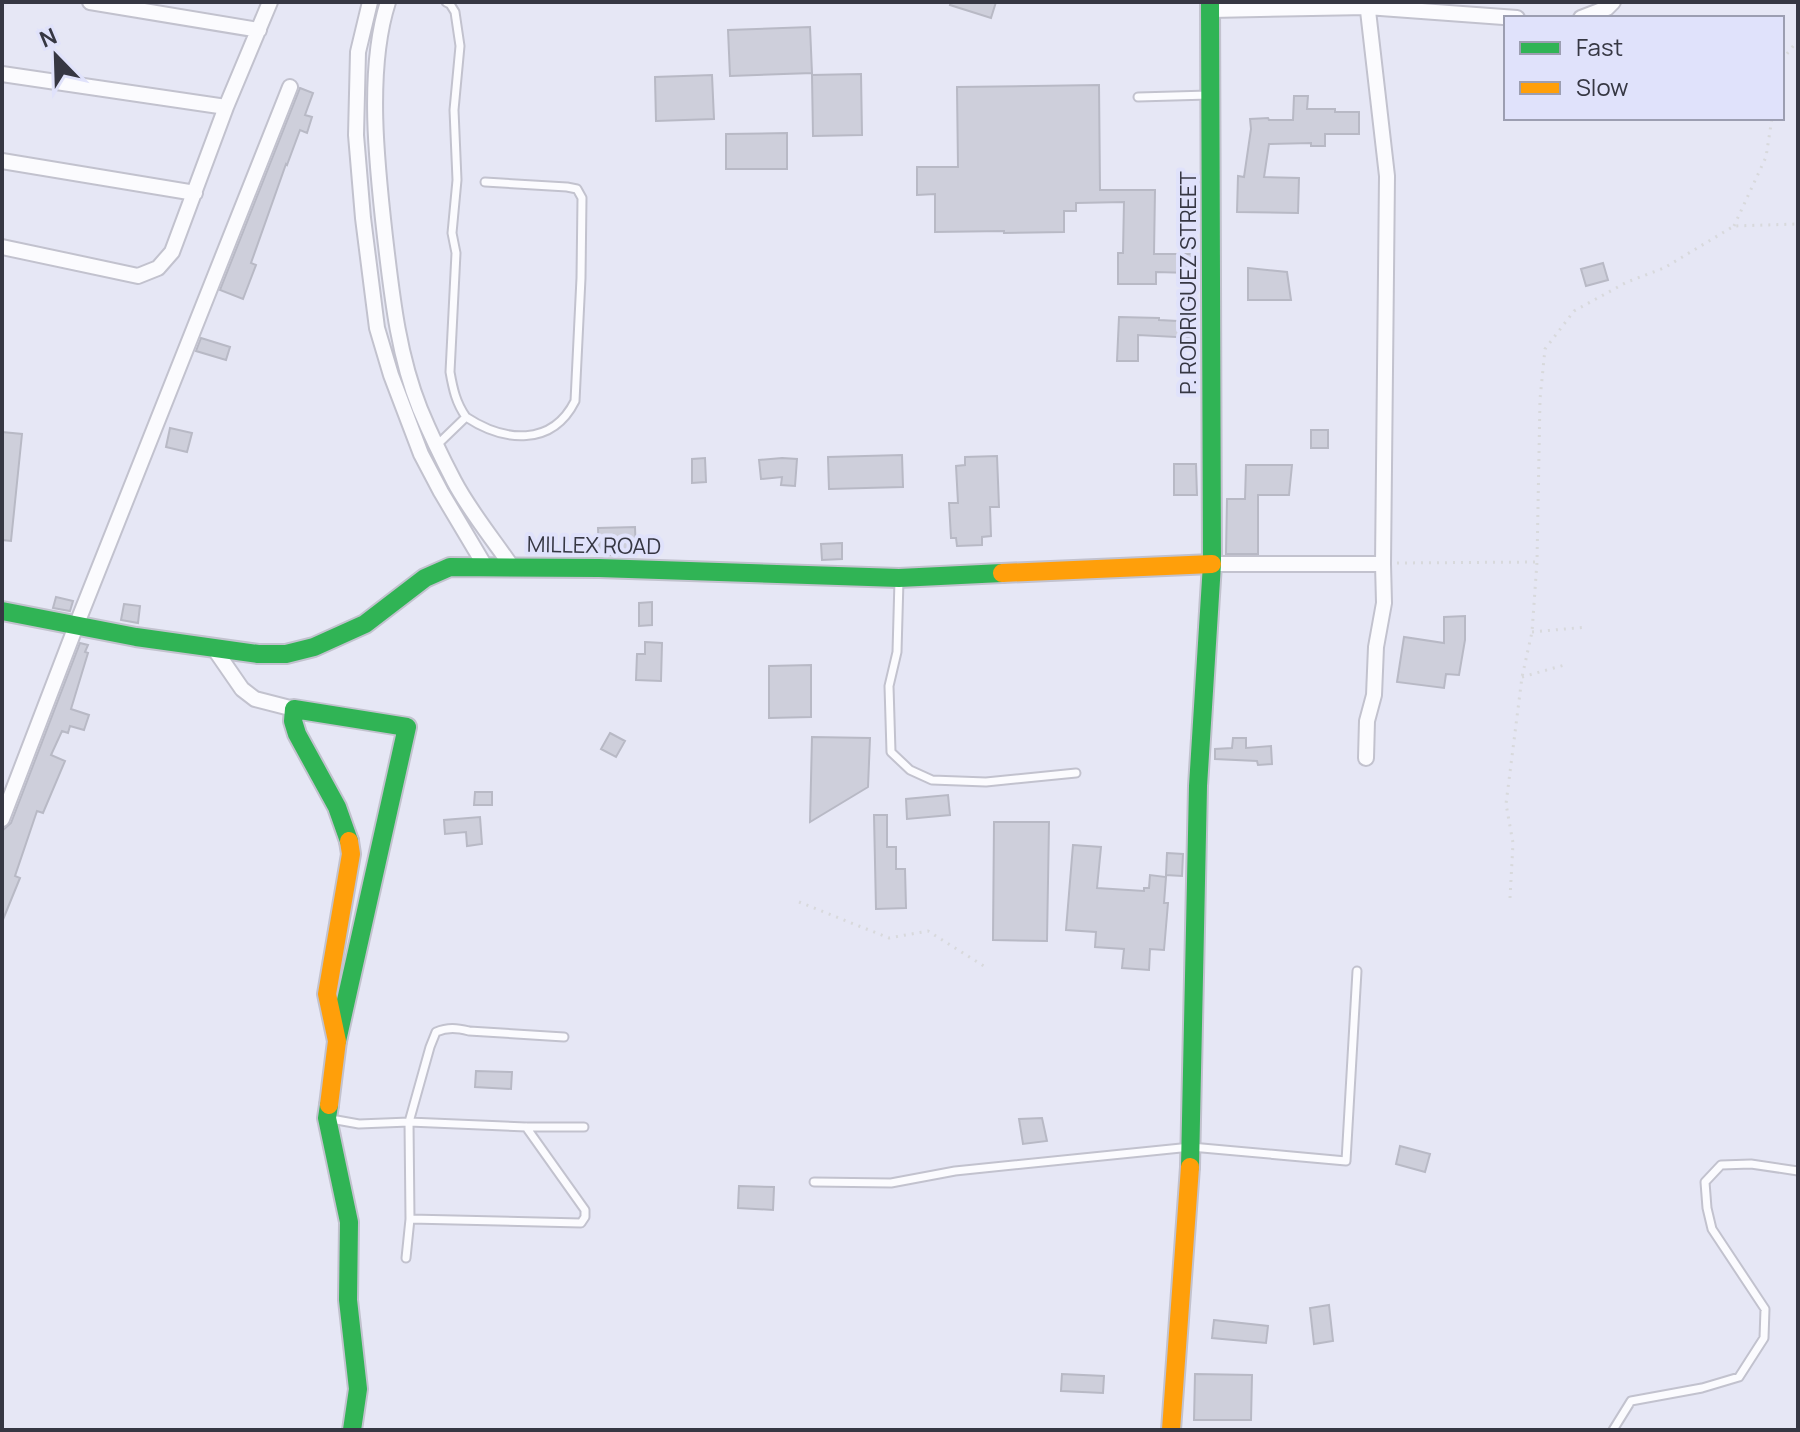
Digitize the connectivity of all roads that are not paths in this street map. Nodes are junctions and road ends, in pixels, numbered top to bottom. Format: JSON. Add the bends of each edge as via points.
{"nodes":[{"id":1,"x":90,"y":2,"type":"edge"},
{"id":2,"x":270,"y":2,"type":"edge"},
{"id":3,"x":370,"y":2,"type":"edge"},
{"id":4,"x":388,"y":2,"type":"edge"},
{"id":5,"x":446,"y":2,"type":"edge"},
{"id":6,"x":1613,"y":2,"type":"edge"},
{"id":7,"x":1367,"y":4,"type":"edge"},
{"id":8,"x":1210,"y":6,"type":"edge"},
{"id":9,"x":1586,"y":16,"type":"edge"},
{"id":10,"x":1504,"y":17,"type":"edge"},
{"id":11,"x":259,"y":30,"type":"junction"},
{"id":12,"x":2,"y":74,"type":"edge"},
{"id":13,"x":290,"y":87,"type":"dead end"},
{"id":14,"x":1211,"y":95,"type":"junction"},
{"id":15,"x":1138,"y":97,"type":"dead end"},
{"id":16,"x":226,"y":107,"type":"junction"},
{"id":17,"x":2,"y":161,"type":"edge"},
{"id":18,"x":485,"y":182,"type":"dead end"},
{"id":19,"x":195,"y":193,"type":"junction"},
{"id":20,"x":2,"y":247,"type":"edge"},
{"id":21,"x":466,"y":417,"type":"junction"},
{"id":22,"x":437,"y":445,"type":"junction"},
{"id":23,"x":1212,"y":564,"type":"junction"},
{"id":24,"x":1383,"y":564,"type":"junction"},
{"id":25,"x":485,"y":566,"type":"junction"},
{"id":26,"x":512,"y":567,"type":"junction"},
{"id":27,"x":899,"y":578,"type":"junction"},
{"id":28,"x":2,"y":611,"type":"edge"},
{"id":29,"x":76,"y":626,"type":"junction"},
{"id":30,"x":213,"y":647,"type":"junction"},
{"id":31,"x":294,"y":709,"type":"junction"},
{"id":32,"x":1366,"y":758,"type":"dead end"},
{"id":33,"x":1076,"y":773,"type":"dead end"},
{"id":34,"x":2,"y":819,"type":"edge"},
{"id":35,"x":1357,"y":971,"type":"dead end"},
{"id":36,"x":564,"y":1037,"type":"dead end"},
{"id":37,"x":337,"y":1041,"type":"junction"},
{"id":38,"x":327,"y":1118,"type":"junction"},
{"id":39,"x":409,"y":1122,"type":"junction"},
{"id":40,"x":526,"y":1127,"type":"junction"},
{"id":41,"x":584,"y":1127,"type":"dead end"},
{"id":42,"x":1191,"y":1147,"type":"junction"},
{"id":43,"x":1798,"y":1171,"type":"edge"},
{"id":44,"x":814,"y":1182,"type":"dead end"},
{"id":45,"x":410,"y":1219,"type":"junction"},
{"id":46,"x":406,"y":1258,"type":"dead end"},
{"id":47,"x":352,"y":1430,"type":"edge"},
{"id":48,"x":1171,"y":1430,"type":"edge"},
{"id":49,"x":1613,"y":1430,"type":"edge"}],
"edges":[{"from":1,"to":11,"type":"street"},
{"from":2,"to":11,"type":"street"},
{"from":3,"to":25,"type":"street","via":[[358,52],[356,135],[377,328],[421,454]]},
{"from":4,"to":22,"type":"street","via":[[377,59],[382,212],[395,325],[420,409]]},
{"from":5,"to":21,"type":"lane","via":[[455,12],[460,46],[454,110],[456,253],[450,372]]},
{"from":6,"to":9,"type":"street"},
{"from":7,"to":8,"type":"street"},
{"from":7,"to":10,"type":"street"},
{"from":7,"to":24,"type":"street","via":[[1387,176]]},
{"from":8,"to":14,"type":"street","name":"P. RODRIGUEZ STREET"},
{"from":11,"to":16,"type":"street"},
{"from":12,"to":16,"type":"street"},
{"from":13,"to":29,"type":"street"},
{"from":14,"to":15,"type":"lane"},
{"from":14,"to":23,"type":"street","name":"P. RODRIGUEZ STREET"},
{"from":16,"to":19,"type":"street"},
{"from":17,"to":19,"type":"street"},
{"from":18,"to":21,"type":"lane","via":[[567,187],[577,189],[582,198],[575,401],[560,423],[521,436],[502,435]]},
{"from":19,"to":20,"type":"street","via":[[172,252],[158,268],[138,276]]},
{"from":21,"to":22,"type":"lane"},
{"from":22,"to":26,"type":"street","via":[[455,483]]},
{"from":23,"to":24,"type":"street"},
{"from":23,"to":27,"type":"street","name":"MILLEX ROAD"},
{"from":23,"to":42,"type":"street","name":"P. RODRIGUEZ STREET","via":[[1198,786]]},
{"from":24,"to":32,"type":"street","via":[[1384,603]]},
{"from":25,"to":26,"type":"street","name":"MILLEX ROAD"},
{"from":25,"to":30,"type":"street","name":"MILLEX ROAD","via":[[450,567],[425,578],[365,624],[314,647],[258,654]]},
{"from":26,"to":27,"type":"street","name":"MILLEX ROAD"},
{"from":27,"to":33,"type":"lane","via":[[897,652],[889,686],[891,752],[910,770],[932,780],[986,782]]},
{"from":28,"to":29,"type":"street","name":"MILLEX ROAD"},
{"from":29,"to":30,"type":"street","name":"MILLEX ROAD"},
{"from":29,"to":34,"type":"street"},
{"from":30,"to":31,"type":"street","via":[[255,699]]},
{"from":31,"to":37,"type":"street","via":[[297,734],[349,835],[351,854],[327,994]]},
{"from":31,"to":37,"type":"street","via":[[407,727]]},
{"from":35,"to":42,"type":"lane","via":[[1346,1161]]},
{"from":36,"to":39,"type":"lane","via":[[457,1028],[436,1032]]},
{"from":37,"to":38,"type":"street"},
{"from":38,"to":39,"type":"lane","via":[[359,1124]]},
{"from":38,"to":47,"type":"street","via":[[349,1222],[348,1300],[358,1389]]},
{"from":39,"to":40,"type":"lane"},
{"from":39,"to":45,"type":"lane"},
{"from":40,"to":41,"type":"lane"},
{"from":40,"to":45,"type":"lane","via":[[585,1210],[581,1223]]},
{"from":42,"to":44,"type":"lane","via":[[955,1171],[891,1183]]},
{"from":42,"to":48,"type":"street","name":"P. RODRIGUEZ STREET"},
{"from":43,"to":49,"type":"lane","via":[[1721,1165],[1705,1182],[1712,1229],[1765,1309],[1764,1338],[1739,1377],[1631,1401]]},
{"from":45,"to":46,"type":"lane"}]}
